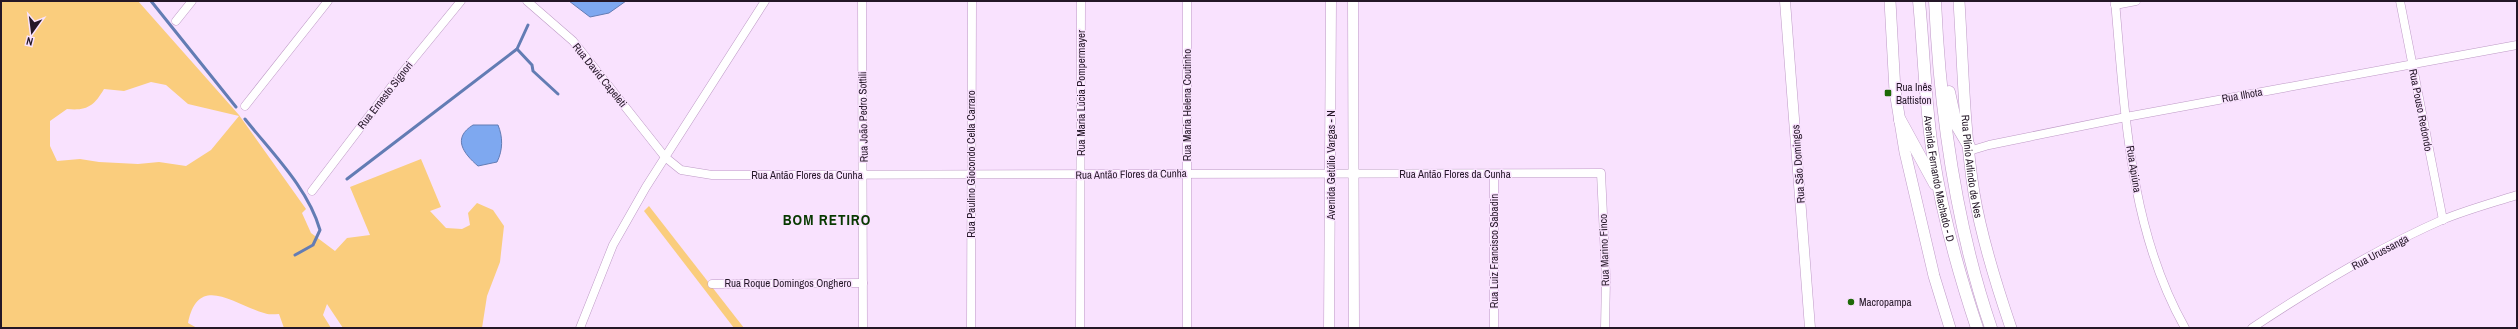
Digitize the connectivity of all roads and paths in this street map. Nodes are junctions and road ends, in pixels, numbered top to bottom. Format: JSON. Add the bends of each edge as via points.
{"nodes":[{"id":1,"x":192,"y":1,"type":"edge"},
{"id":2,"x":328,"y":1,"type":"edge"},
{"id":3,"x":461,"y":1,"type":"edge"},
{"id":4,"x":527,"y":1,"type":"edge"},
{"id":5,"x":765,"y":1,"type":"edge"},
{"id":6,"x":862,"y":1,"type":"edge"},
{"id":7,"x":972,"y":1,"type":"edge"},
{"id":8,"x":1081,"y":1,"type":"edge"},
{"id":9,"x":1187,"y":1,"type":"edge"},
{"id":10,"x":1331,"y":1,"type":"edge"},
{"id":11,"x":1353,"y":1,"type":"edge"},
{"id":12,"x":1785,"y":1,"type":"edge"},
{"id":13,"x":1890,"y":1,"type":"edge"},
{"id":14,"x":1919,"y":1,"type":"edge"},
{"id":15,"x":1935,"y":1,"type":"edge"},
{"id":16,"x":1959,"y":1,"type":"edge"},
{"id":17,"x":2136,"y":1,"type":"edge"},
{"id":18,"x":2400,"y":1,"type":"edge"},
{"id":19,"x":2115,"y":3,"type":"edge"},
{"id":20,"x":176,"y":21,"type":"dead end"},
{"id":21,"x":1936,"y":32,"type":"junction"},
{"id":22,"x":2517,"y":45,"type":"edge"},
{"id":23,"x":2412,"y":64,"type":"junction"},
{"id":24,"x":245,"y":106,"type":"dead end"},
{"id":25,"x":2126,"y":117,"type":"junction"},
{"id":26,"x":1900,"y":120,"type":"junction"},
{"id":27,"x":1969,"y":149,"type":"junction"},
{"id":28,"x":665,"y":157,"type":"junction"},
{"id":29,"x":1331,"y":173,"type":"junction"},
{"id":30,"x":1353,"y":173,"type":"junction"},
{"id":31,"x":1601,"y":173,"type":"joint"},
{"id":32,"x":971,"y":174,"type":"junction"},
{"id":33,"x":1187,"y":174,"type":"junction"},
{"id":34,"x":1494,"y":174,"type":"junction"},
{"id":35,"x":864,"y":175,"type":"junction"},
{"id":36,"x":1081,"y":175,"type":"junction"},
{"id":37,"x":312,"y":191,"type":"dead end"},
{"id":38,"x":1940,"y":195,"type":"junction"},
{"id":39,"x":2517,"y":195,"type":"edge"},
{"id":40,"x":2442,"y":220,"type":"junction"},
{"id":41,"x":863,"y":283,"type":"junction"},
{"id":42,"x":712,"y":284,"type":"dead end"},
{"id":43,"x":580,"y":328,"type":"edge"},
{"id":44,"x":863,"y":328,"type":"edge"},
{"id":45,"x":971,"y":328,"type":"edge"},
{"id":46,"x":1080,"y":328,"type":"edge"},
{"id":47,"x":1187,"y":328,"type":"edge"},
{"id":48,"x":1329,"y":328,"type":"edge"},
{"id":49,"x":1354,"y":328,"type":"edge"},
{"id":50,"x":1494,"y":328,"type":"edge"},
{"id":51,"x":1605,"y":328,"type":"edge"},
{"id":52,"x":1810,"y":328,"type":"edge"},
{"id":53,"x":1950,"y":328,"type":"edge"},
{"id":54,"x":1977,"y":328,"type":"edge"},
{"id":55,"x":1991,"y":328,"type":"edge"},
{"id":56,"x":2011,"y":328,"type":"edge"},
{"id":57,"x":2185,"y":328,"type":"edge"},
{"id":58,"x":2252,"y":328,"type":"edge"}],
"edges":[{"from":1,"to":20,"type":"street"},
{"from":2,"to":24,"type":"street"},
{"from":3,"to":37,"type":"street","name":"Rua Ernesto Signori","via":[[398,78]]},
{"from":4,"to":28,"type":"street","name":"Rua David Capeleti","via":[[573,41]]},
{"from":5,"to":28,"type":"street"},
{"from":6,"to":35,"type":"street","name":"Rua João Pedro Sottili"},
{"from":7,"to":32,"type":"street","name":"Rua Paulino Giocondo Cella Carraro"},
{"from":8,"to":36,"type":"street","name":"Rua Maria Lúcia Pompermayer"},
{"from":9,"to":33,"type":"street","name":"Rua Maria Helena Coutinho"},
{"from":10,"to":29,"type":"street","name":"Avenida Getúlio Vargas - N"},
{"from":11,"to":30,"type":"street","name":"Avenida Getúlio Vargas - N"},
{"from":12,"to":52,"type":"street","name":"Rua São Domingos"},
{"from":13,"to":26,"type":"main road","via":[[1895,91]]},
{"from":14,"to":38,"type":"main road","name":"Avenida Fernando Machado - D","via":[[1933,154]]},
{"from":15,"to":21,"type":"main road","name":"Avenida Fernando Machado - D"},
{"from":16,"to":27,"type":"main road","name":"Rua Plínio Arlindo de Nes"},
{"from":17,"to":19,"type":"street"},
{"from":18,"to":23,"type":"street","name":"Rua Pouso Redondo"},
{"from":19,"to":25,"type":"street","name":"Rua Apiúna"},
{"from":21,"to":27,"type":"main road","via":[[1945,53],[1947,82],[1956,124]]},
{"from":21,"to":55,"type":"main road","name":"Avenida Fernando Machado - D","via":[[1949,156],[1975,280]]},
{"from":22,"to":23,"type":"street","name":"Rua Ilhota"},
{"from":23,"to":25,"type":"street","name":"Rua Ilhota"},
{"from":23,"to":40,"type":"street","name":"Rua Pouso Redondo"},
{"from":25,"to":27,"type":"street","name":"Rua Ilhota"},
{"from":25,"to":57,"type":"street","name":"Rua Apiúna","via":[[2143,221],[2156,265],[2171,303]]},
{"from":26,"to":38,"type":"main road"},
{"from":26,"to":53,"type":"main road","via":[[1934,276]]},
{"from":27,"to":56,"type":"main road","name":"Rua Plínio Arlindo de Nes","via":[[1974,194],[2001,300]]},
{"from":28,"to":35,"type":"street","name":"Rua Antão Flores da Cunha","via":[[681,170],[712,175]]},
{"from":28,"to":43,"type":"street","via":[[613,245]]},
{"from":29,"to":30,"type":"street","name":"Rua Antão Flores da Cunha"},
{"from":29,"to":33,"type":"street","name":"Rua Antão Flores da Cunha"},
{"from":29,"to":48,"type":"street","name":"Avenida Getúlio Vargas - N"},
{"from":30,"to":34,"type":"street","name":"Rua Antão Flores da Cunha"},
{"from":30,"to":49,"type":"street","name":"Avenida Getúlio Vargas - N"},
{"from":31,"to":34,"type":"street","name":"Rua Antão Flores da Cunha","via":[[1583,171]]},
{"from":31,"to":51,"type":"street","name":"Rua Marino Finco","via":[[1606,278]]},
{"from":32,"to":35,"type":"street","name":"Rua Antão Flores da Cunha"},
{"from":32,"to":36,"type":"street","name":"Rua Antão Flores da Cunha"},
{"from":32,"to":45,"type":"street","name":"Rua Paulino Giocondo Cella Carraro"},
{"from":33,"to":36,"type":"street","name":"Rua Antão Flores da Cunha"},
{"from":33,"to":47,"type":"street","name":"Rua Maria Helena Coutinho"},
{"from":34,"to":50,"type":"street","name":"Rua Luiz Francisco Sabadin"},
{"from":35,"to":41,"type":"street","name":"Rua João Pedro Sottili"},
{"from":36,"to":46,"type":"street","name":"Rua Maria Lúcia Pompermayer"},
{"from":38,"to":54,"type":"main road","name":"Avenida Fernando Machado - D","via":[[1963,286]]},
{"from":39,"to":40,"type":"street","name":"Rua Urussanga"},
{"from":40,"to":58,"type":"street","name":"Rua Urussanga","via":[[2364,260],[2292,301]]},
{"from":41,"to":42,"type":"street","name":"Rua Roque Domingos Onghero"},
{"from":41,"to":44,"type":"street","name":"Rua João Pedro Sottili"}]}
